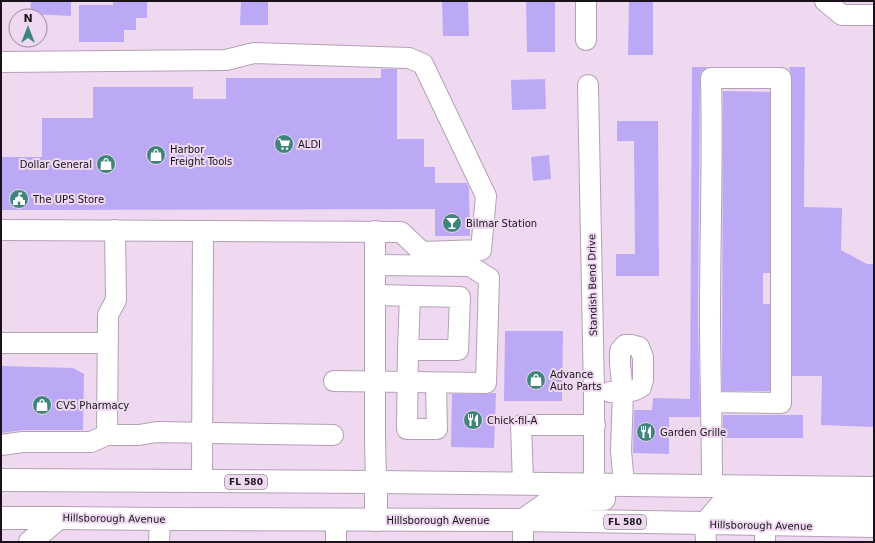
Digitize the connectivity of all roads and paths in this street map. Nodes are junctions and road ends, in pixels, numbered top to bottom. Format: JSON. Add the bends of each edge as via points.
{"nodes":[{"id":1,"x":586,"y":1,"type":"edge"},
{"id":2,"x":825,"y":1,"type":"edge"},
{"id":3,"x":874,"y":15,"type":"edge"},
{"id":4,"x":586,"y":40,"type":"dead end"},
{"id":5,"x":1,"y":62,"type":"edge"},
{"id":6,"x":588,"y":85,"type":"dead end"},
{"id":7,"x":1,"y":230,"type":"edge"},
{"id":8,"x":115,"y":230,"type":"junction"},
{"id":9,"x":203,"y":231,"type":"junction"},
{"id":10,"x":375,"y":231,"type":"junction"},
{"id":11,"x":375,"y":265,"type":"junction"},
{"id":12,"x":376,"y":295,"type":"junction"},
{"id":13,"x":410,"y":296,"type":"junction"},
{"id":14,"x":1,"y":343,"type":"edge"},
{"id":15,"x":108,"y":343,"type":"junction"},
{"id":16,"x":408,"y":350,"type":"junction"},
{"id":17,"x":334,"y":381,"type":"dead end"},
{"id":18,"x":375,"y":381,"type":"junction"},
{"id":19,"x":407,"y":382,"type":"junction"},
{"id":20,"x":436,"y":383,"type":"junction"},
{"id":21,"x":594,"y":392,"type":"junction"},
{"id":22,"x":711,"y":402,"type":"junction"},
{"id":23,"x":595,"y":425,"type":"junction"},
{"id":24,"x":202,"y":433,"type":"junction"},
{"id":25,"x":107,"y":435,"type":"junction"},
{"id":26,"x":333,"y":435,"type":"dead end"},
{"id":27,"x":1,"y":445,"type":"edge"},
{"id":28,"x":1,"y":480,"type":"edge"},
{"id":29,"x":202,"y":482,"type":"junction"},
{"id":30,"x":376,"y":482,"type":"junction"},
{"id":31,"x":523,"y":483,"type":"junction"},
{"id":32,"x":594,"y":484,"type":"junction"},
{"id":33,"x":624,"y":484,"type":"junction"},
{"id":34,"x":685,"y":485,"type":"junction"},
{"id":35,"x":712,"y":486,"type":"junction"},
{"id":36,"x":874,"y":488,"type":"edge"},
{"id":37,"x":874,"y":508,"type":"edge"},
{"id":38,"x":1,"y":518,"type":"edge"},
{"id":39,"x":59,"y":518,"type":"junction"},
{"id":40,"x":160,"y":519,"type":"junction"},
{"id":41,"x":336,"y":520,"type":"junction"},
{"id":42,"x":376,"y":520,"type":"junction"},
{"id":43,"x":523,"y":520,"type":"junction"},
{"id":44,"x":874,"y":526,"type":"edge"},
{"id":45,"x":706,"y":533,"type":"edge"},
{"id":46,"x":765,"y":533,"type":"edge"},
{"id":47,"x":30,"y":542,"type":"edge"},
{"id":48,"x":159,"y":542,"type":"edge"},
{"id":49,"x":336,"y":542,"type":"edge"},
{"id":50,"x":523,"y":542,"type":"edge"}],
"edges":[{"from":1,"to":4,"type":"street"},
{"from":2,"to":3,"type":"street","via":[[842,15]]},
{"from":5,"to":10,"type":"street","via":[[226,60],[254,53],[409,58],[423,64],[486,196],[482,249],[422,252],[401,232]]},
{"from":6,"to":21,"type":"street","name":"Standish Bend Drive"},
{"from":7,"to":8,"type":"street"},
{"from":8,"to":9,"type":"street"},
{"from":8,"to":15,"type":"street","via":[[116,300],[108,315]]},
{"from":9,"to":10,"type":"street"},
{"from":9,"to":24,"type":"street"},
{"from":10,"to":11,"type":"street"},
{"from":11,"to":12,"type":"street"},
{"from":11,"to":20,"type":"street","via":[[470,266],[489,278],[486,383]]},
{"from":12,"to":13,"type":"street"},
{"from":12,"to":18,"type":"street"},
{"from":13,"to":16,"type":"street"},
{"from":13,"to":16,"type":"street","via":[[460,296],[458,350]]},
{"from":14,"to":15,"type":"street"},
{"from":15,"to":25,"type":"street"},
{"from":16,"to":19,"type":"street"},
{"from":17,"to":18,"type":"street"},
{"from":18,"to":19,"type":"street"},
{"from":18,"to":30,"type":"street"},
{"from":19,"to":20,"type":"street"},
{"from":19,"to":20,"type":"street","via":[[407,429],[437,429]]},
{"from":21,"to":23,"type":"street","name":"Standish Bend Drive"},
{"from":21,"to":33,"type":"street","via":[[623,393],[621,450]]},
{"from":22,"to":22,"type":"street","via":[[711,78],[781,78],[781,403]]},
{"from":22,"to":35,"type":"street"},
{"from":23,"to":31,"type":"street","via":[[521,426]]},
{"from":23,"to":32,"type":"street","name":"Standish Bend Drive"},
{"from":24,"to":25,"type":"street"},
{"from":24,"to":26,"type":"street"},
{"from":24,"to":29,"type":"street"},
{"from":25,"to":27,"type":"street","via":[[91,442],[22,442]]},
{"from":28,"to":29,"type":"main road","number":"FL 580"},
{"from":29,"to":30,"type":"main road","number":"FL 580"},
{"from":30,"to":31,"type":"main road","number":"FL 580"},
{"from":30,"to":42,"type":"main road"},
{"from":31,"to":32,"type":"main road","number":"FL 580"},
{"from":32,"to":33,"type":"main road","number":"FL 580"},
{"from":33,"to":34,"type":"main road","number":"FL 580"},
{"from":34,"to":35,"type":"main road","number":"FL 580"},
{"from":34,"to":43,"type":"main road","via":[[658,500],[553,499]]},
{"from":35,"to":36,"type":"main road","number":"FL 580"},
{"from":37,"to":45,"type":"main road","via":[[720,506]]},
{"from":38,"to":39,"type":"main road","name":"Hillsborough Avenue","number":"FL 580"},
{"from":39,"to":40,"type":"main road","name":"Hillsborough Avenue","number":"FL 580"},
{"from":39,"to":47,"type":"main road"},
{"from":40,"to":41,"type":"main road","name":"Hillsborough Avenue","number":"FL 580"},
{"from":40,"to":48,"type":"street"},
{"from":41,"to":42,"type":"main road","name":"Hillsborough Avenue","number":"FL 580"},
{"from":41,"to":49,"type":"street"},
{"from":42,"to":43,"type":"main road","name":"Hillsborough Avenue","number":"FL 580"},
{"from":43,"to":45,"type":"main road","name":"Hillsborough Avenue","number":"FL 580"},
{"from":43,"to":50,"type":"street"},
{"from":44,"to":46,"type":"main road","name":"Hillsborough Avenue","number":"FL 580"},
{"from":45,"to":46,"type":"main road","name":"Hillsborough Avenue","number":"FL 580"}]}
